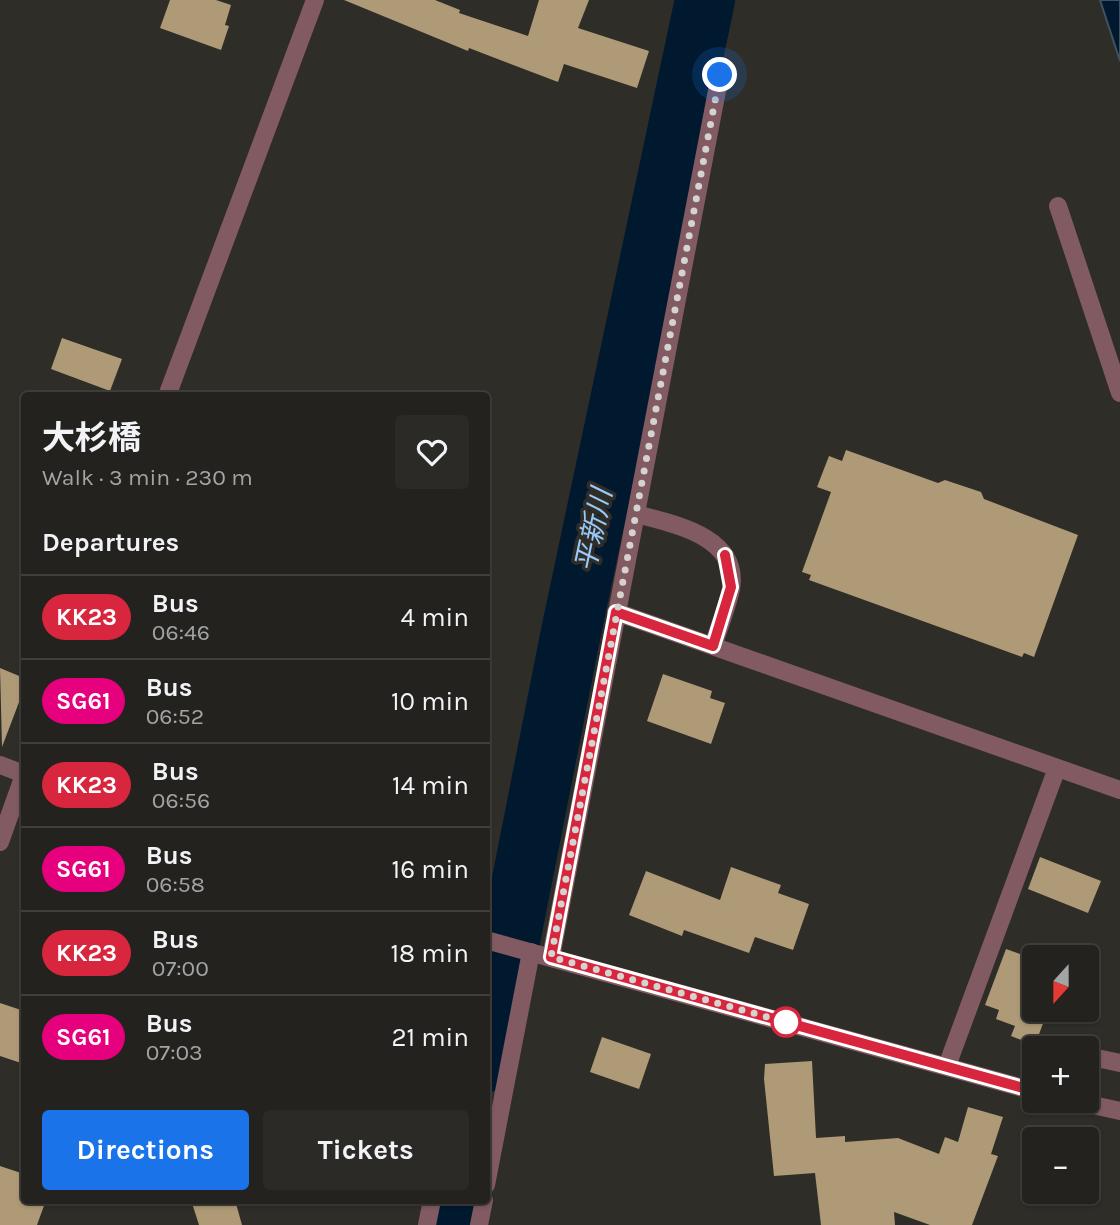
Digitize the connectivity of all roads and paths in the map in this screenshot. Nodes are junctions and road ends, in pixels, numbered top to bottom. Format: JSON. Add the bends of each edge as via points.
{"nodes":[{"id":1,"x":315,"y":0,"type":"edge"},
{"id":2,"x":720,"y":75,"type":"dead end"},
{"id":3,"x":1058,"y":206,"type":"dead end"},
{"id":4,"x":168,"y":392,"type":"edge"},
{"id":5,"x":1120,"y":393,"type":"edge"},
{"id":6,"x":636,"y":514,"type":"junction"},
{"id":7,"x":616,"y":612,"type":"junction"},
{"id":8,"x":713,"y":646,"type":"junction"},
{"id":9,"x":0,"y":765,"type":"edge"},
{"id":10,"x":1057,"y":768,"type":"junction"},
{"id":11,"x":21,"y":773,"type":"edge"},
{"id":12,"x":21,"y":782,"type":"edge"},
{"id":13,"x":1120,"y":790,"type":"edge"},
{"id":14,"x":0,"y":842,"type":"edge"},
{"id":15,"x":490,"y":941,"type":"edge"},
{"id":16,"x":531,"y":952,"type":"junction"},
{"id":17,"x":551,"y":957,"type":"junction"},
{"id":18,"x":1099,"y":1059,"type":"edge"},
{"id":19,"x":1120,"y":1063,"type":"edge"},
{"id":20,"x":947,"y":1066,"type":"junction"},
{"id":21,"x":1022,"y":1088,"type":"edge"},
{"id":22,"x":1099,"y":1106,"type":"edge"},
{"id":23,"x":1120,"y":1111,"type":"edge"},
{"id":24,"x":490,"y":1164,"type":"edge"},
{"id":25,"x":431,"y":1204,"type":"edge"},
{"id":26,"x":483,"y":1204,"type":"edge"},
{"id":27,"x":427,"y":1225,"type":"edge"},
{"id":28,"x":479,"y":1225,"type":"edge"}],
"edges":[{"from":1,"to":4,"type":"street"},
{"from":2,"to":6,"type":"street"},
{"from":3,"to":5,"type":"street"},
{"from":6,"to":7,"type":"street"},
{"from":6,"to":8,"type":"street","via":[[707,538],[725,555],[731,587]]},
{"from":7,"to":8,"type":"street"},
{"from":7,"to":17,"type":"street"},
{"from":8,"to":10,"type":"street"},
{"from":9,"to":11,"type":"street"},
{"from":10,"to":13,"type":"street"},
{"from":10,"to":20,"type":"street"},
{"from":12,"to":14,"type":"street"},
{"from":15,"to":16,"type":"street"},
{"from":16,"to":17,"type":"street"},
{"from":16,"to":24,"type":"street"},
{"from":17,"to":20,"type":"street"},
{"from":18,"to":19,"type":"street"},
{"from":20,"to":21,"type":"street"},
{"from":22,"to":23,"type":"street"},
{"from":25,"to":27,"type":"street"},
{"from":26,"to":28,"type":"street"}]}
